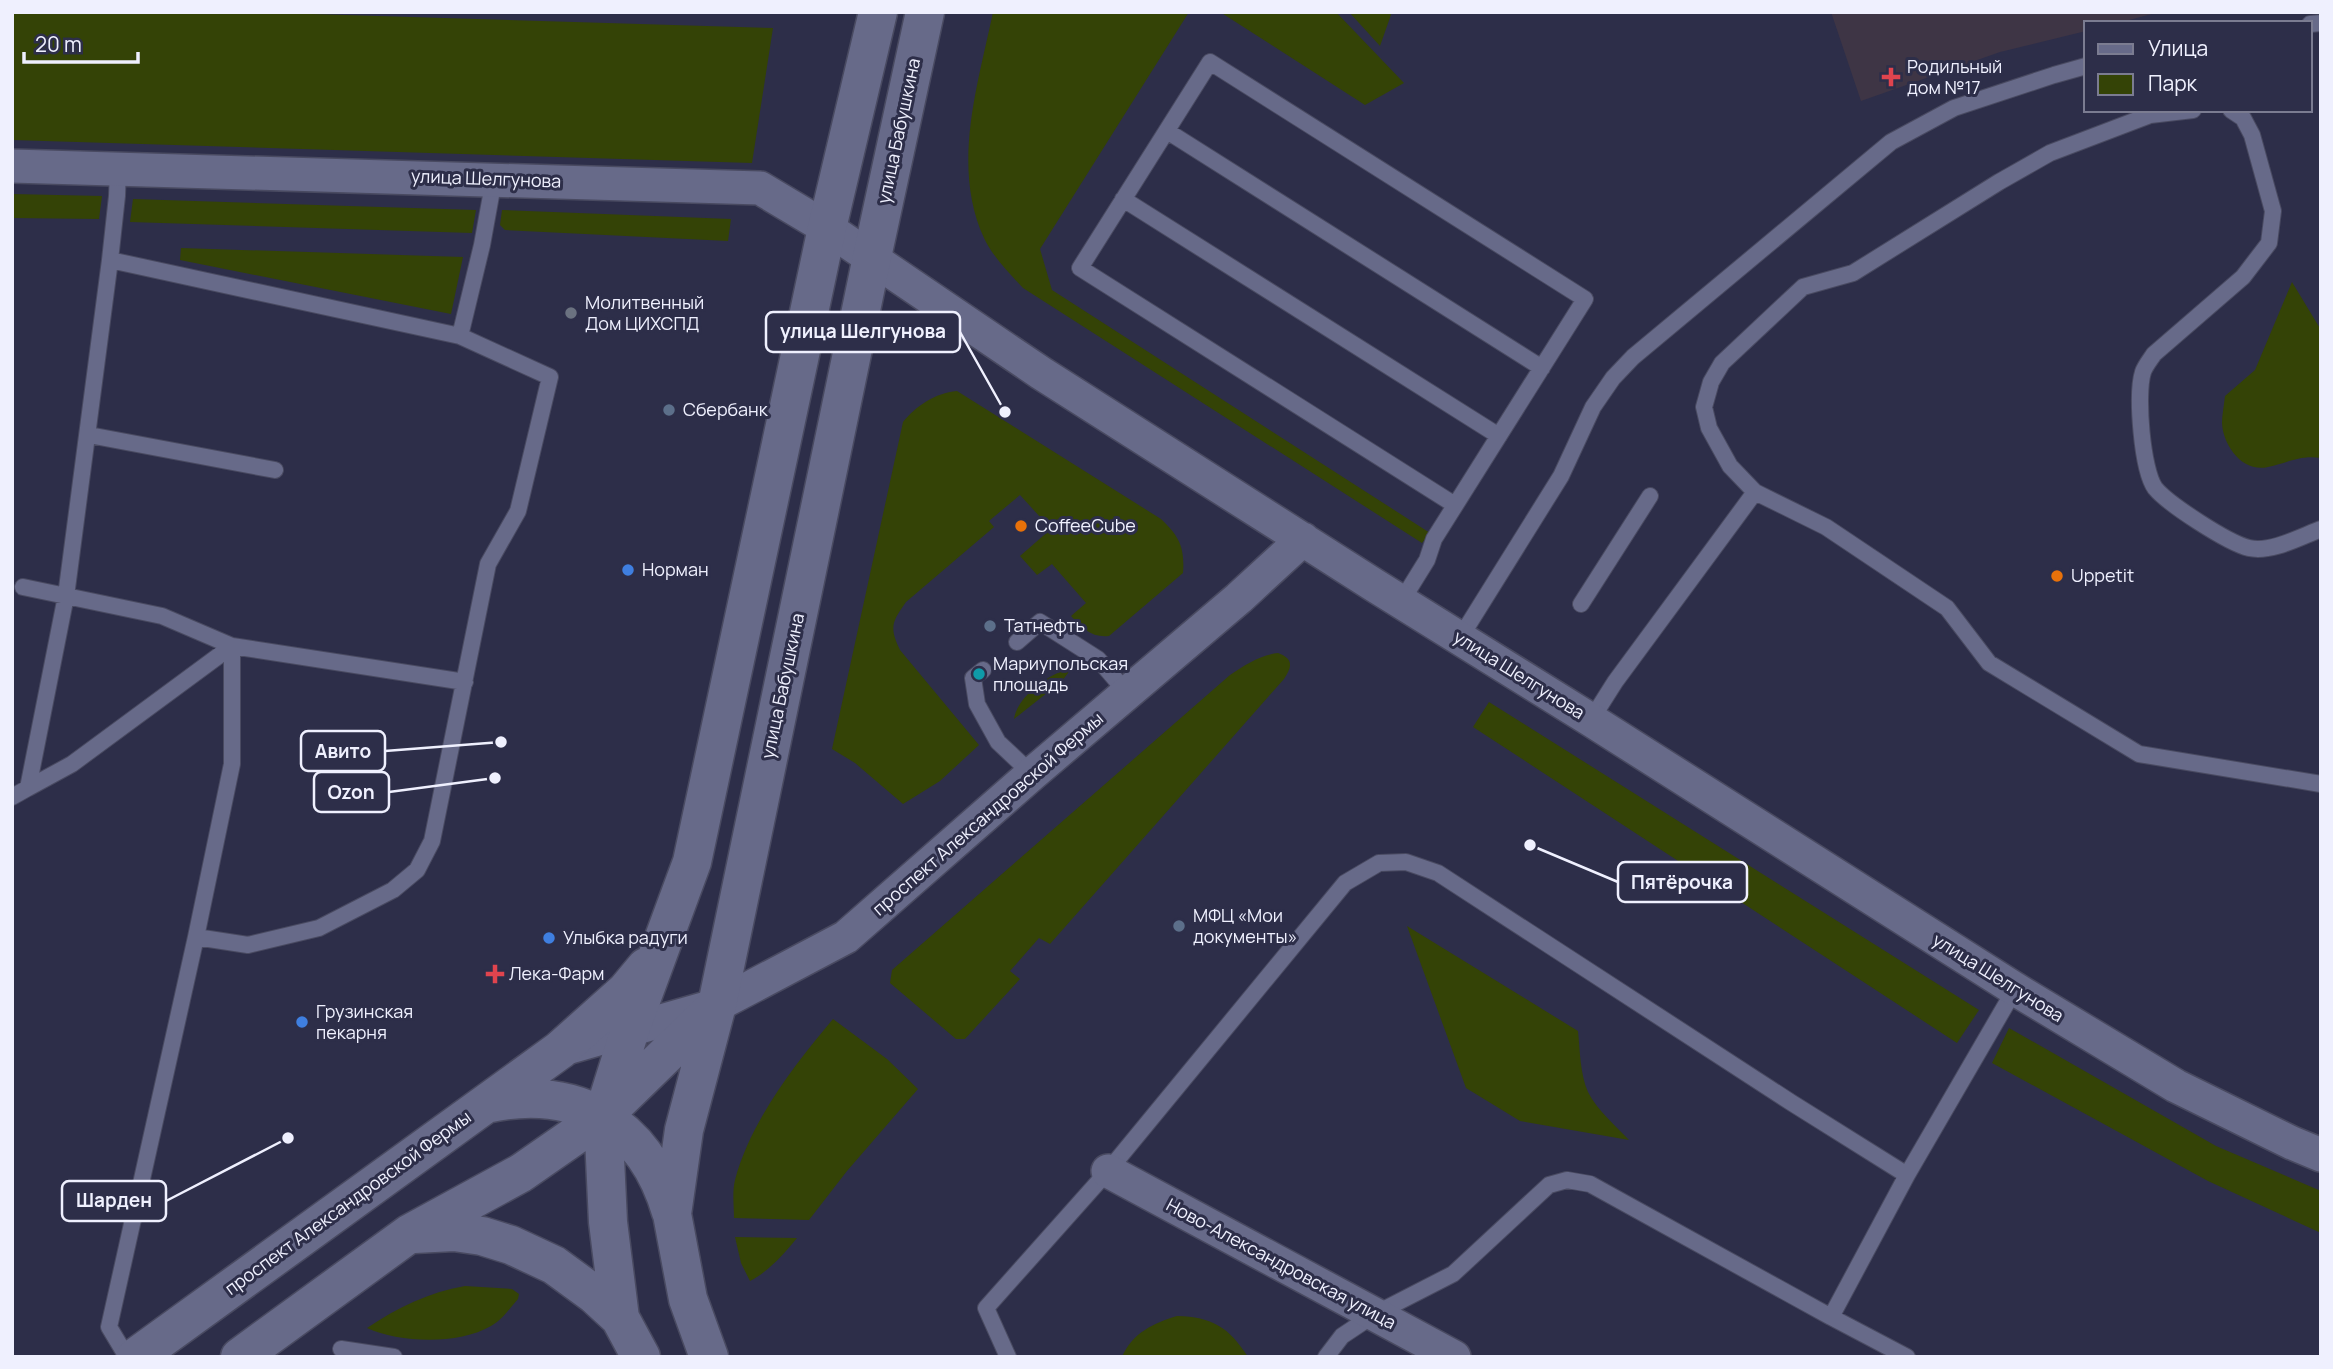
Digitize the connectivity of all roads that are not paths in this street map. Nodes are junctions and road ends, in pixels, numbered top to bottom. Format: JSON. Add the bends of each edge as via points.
{"nodes":[{"id":1,"x":878,"y":12,"type":"edge"},
{"id":2,"x":925,"y":12,"type":"edge"},
{"id":3,"x":2084,"y":67,"type":"edge"},
{"id":4,"x":2176,"y":112,"type":"edge"},
{"id":5,"x":2234,"y":112,"type":"edge"},
{"id":6,"x":1167,"y":131,"type":"junction"},
{"id":7,"x":12,"y":166,"type":"edge"},
{"id":8,"x":118,"y":169,"type":"junction"},
{"id":9,"x":494,"y":179,"type":"junction"},
{"id":10,"x":1123,"y":199,"type":"junction"},
{"id":11,"x":827,"y":228,"type":"junction"},
{"id":12,"x":872,"y":257,"type":"junction"},
{"id":13,"x":110,"y":260,"type":"junction"},
{"id":14,"x":460,"y":336,"type":"junction"},
{"id":15,"x":1542,"y":368,"type":"junction"},
{"id":16,"x":89,"y":435,"type":"junction"},
{"id":17,"x":1499,"y":436,"type":"junction"},
{"id":18,"x":275,"y":470,"type":"dead end"},
{"id":19,"x":1755,"y":492,"type":"junction"},
{"id":20,"x":1650,"y":496,"type":"dead end"},
{"id":21,"x":1455,"y":505,"type":"junction"},
{"id":22,"x":2321,"y":529,"type":"edge"},
{"id":23,"x":1303,"y":539,"type":"junction"},
{"id":24,"x":23,"y":587,"type":"dead end"},
{"id":25,"x":66,"y":596,"type":"junction"},
{"id":26,"x":1401,"y":601,"type":"junction"},
{"id":27,"x":1581,"y":604,"type":"dead end"},
{"id":28,"x":1460,"y":638,"type":"junction"},
{"id":29,"x":1017,"y":642,"type":"dead end"},
{"id":30,"x":232,"y":646,"type":"junction"},
{"id":31,"x":983,"y":670,"type":"dead end"},
{"id":32,"x":465,"y":681,"type":"junction"},
{"id":33,"x":1128,"y":694,"type":"junction"},
{"id":34,"x":1591,"y":720,"type":"junction"},
{"id":35,"x":1032,"y":774,"type":"junction"},
{"id":36,"x":2321,"y":783,"type":"edge"},
{"id":37,"x":29,"y":788,"type":"junction"},
{"id":38,"x":12,"y":797,"type":"edge"},
{"id":39,"x":196,"y":937,"type":"junction"},
{"id":40,"x":662,"y":946,"type":"junction"},
{"id":41,"x":2015,"y":989,"type":"junction"},
{"id":42,"x":717,"y":1005,"type":"junction"},
{"id":43,"x":630,"y":1030,"type":"junction"},
{"id":44,"x":560,"y":1050,"type":"junction"},
{"id":45,"x":485,"y":1104,"type":"junction"},
{"id":46,"x":603,"y":1116,"type":"junction"},
{"id":47,"x":2321,"y":1155,"type":"edge"},
{"id":48,"x":1108,"y":1171,"type":"junction"},
{"id":49,"x":1907,"y":1175,"type":"junction"},
{"id":50,"x":672,"y":1214,"type":"junction"},
{"id":51,"x":409,"y":1234,"type":"junction"},
{"id":52,"x":1375,"y":1314,"type":"junction"},
{"id":53,"x":1831,"y":1317,"type":"junction"},
{"id":54,"x":620,"y":1318,"type":"junction"},
{"id":55,"x":341,"y":1349,"type":"dead end"},
{"id":56,"x":127,"y":1357,"type":"edge"},
{"id":57,"x":136,"y":1357,"type":"edge"},
{"id":58,"x":240,"y":1357,"type":"edge"},
{"id":59,"x":394,"y":1357,"type":"edge"},
{"id":60,"x":641,"y":1357,"type":"edge"},
{"id":61,"x":709,"y":1357,"type":"edge"},
{"id":62,"x":1008,"y":1357,"type":"edge"},
{"id":63,"x":1326,"y":1357,"type":"edge"},
{"id":64,"x":1454,"y":1357,"type":"edge"},
{"id":65,"x":1907,"y":1357,"type":"edge"}],
"edges":[{"from":1,"to":11,"type":"main road"},
{"from":2,"to":12,"type":"main road","name":"улица Бабушкина"},
{"from":3,"to":28,"type":"lane","via":[[1954,108],[1891,142],[1633,356],[1593,407],[1561,476]]},
{"from":4,"to":19,"type":"lane","via":[[2150,115],[2050,153],[1853,273],[1803,287],[1722,363],[1704,407],[1709,428],[1730,466]]},
{"from":5,"to":22,"type":"lane","via":[[2252,135],[2273,211],[2269,243],[2243,277],[2154,354],[2143,370],[2140,390],[2146,464],[2154,486],[2170,503],[2251,549]]},
{"from":6,"to":10,"type":"lane"},
{"from":6,"to":15,"type":"lane"},
{"from":6,"to":15,"type":"lane","via":[[1210,62],[1433,202],[1586,299]]},
{"from":7,"to":8,"type":"street","name":"улица Шелгунова"},
{"from":8,"to":9,"type":"street","name":"улица Шелгунова"},
{"from":8,"to":13,"type":"lane"},
{"from":9,"to":11,"type":"street","name":"улица Шелгунова","via":[[760,188]]},
{"from":9,"to":14,"type":"lane"},
{"from":10,"to":17,"type":"lane"},
{"from":10,"to":21,"type":"lane","via":[[1080,268]]},
{"from":11,"to":12,"type":"street","name":"улица Шелгунова"},
{"from":11,"to":40,"type":"main road","via":[[692,862]]},
{"from":12,"to":23,"type":"street","name":"улица Шелгунова","via":[[1020,359]]},
{"from":12,"to":42,"type":"main road","name":"улица Бабушкина"},
{"from":13,"to":14,"type":"lane"},
{"from":13,"to":16,"type":"lane"},
{"from":14,"to":32,"type":"lane","via":[[550,377],[518,510],[488,564]]},
{"from":15,"to":17,"type":"lane"},
{"from":16,"to":18,"type":"lane"},
{"from":16,"to":25,"type":"lane"},
{"from":17,"to":21,"type":"lane"},
{"from":19,"to":34,"type":"lane"},
{"from":19,"to":36,"type":"lane","via":[[1826,527],[1947,608],[1989,663],[2140,754]]},
{"from":20,"to":27,"type":"lane"},
{"from":21,"to":26,"type":"lane"},
{"from":23,"to":26,"type":"street","name":"улица Шелгунова"},
{"from":23,"to":33,"type":"street","name":"проспект Александровской Фермы"},
{"from":24,"to":25,"type":"lane"},
{"from":25,"to":30,"type":"lane","via":[[162,616]]},
{"from":25,"to":37,"type":"lane"},
{"from":26,"to":28,"type":"street","name":"улица Шелгунова"},
{"from":28,"to":34,"type":"street","name":"улица Шелгунова"},
{"from":29,"to":33,"type":"lane","via":[[1040,622],[1098,659]]},
{"from":30,"to":32,"type":"lane"},
{"from":30,"to":37,"type":"lane","via":[[72,764]]},
{"from":30,"to":39,"type":"lane","via":[[232,764]]},
{"from":31,"to":35,"type":"lane","via":[[973,678],[977,704],[998,742]]},
{"from":32,"to":39,"type":"lane","via":[[432,841],[418,870],[393,890],[319,928],[248,945]]},
{"from":33,"to":35,"type":"street","name":"проспект Александровской Фермы"},
{"from":34,"to":41,"type":"street","name":"улица Шелгунова"},
{"from":35,"to":42,"type":"street","name":"проспект Александровской Фермы","via":[[846,937]]},
{"from":37,"to":38,"type":"lane"},
{"from":39,"to":56,"type":"lane","via":[[108,1327]]},
{"from":40,"to":43,"type":"main road"},
{"from":40,"to":44,"type":"main road","name":"проспект Александровской Фермы","via":[[626,991]]},
{"from":41,"to":47,"type":"street","name":"улица Шелгунова","via":[[2176,1086]]},
{"from":41,"to":49,"type":"lane"},
{"from":42,"to":43,"type":"street","name":"проспект Александровской Фермы"},
{"from":42,"to":46,"type":"main road","name":"проспект Александровской Фермы"},
{"from":42,"to":50,"type":"main road","name":"улица Бабушкина","via":[[684,1130]]},
{"from":43,"to":44,"type":"street","name":"проспект Александровской Фермы"},
{"from":43,"to":46,"type":"main road"},
{"from":44,"to":45,"type":"main road","name":"проспект Александровской Фермы"},
{"from":45,"to":46,"type":"main road","via":[[544,1099]]},
{"from":45,"to":57,"type":"main road","name":"проспект Александровской Фермы"},
{"from":46,"to":50,"type":"main road","via":[[649,1161]]},
{"from":46,"to":51,"type":"main road","name":"проспект Александровской Фермы","via":[[521,1173]]},
{"from":46,"to":54,"type":"main road","via":[[608,1222]]},
{"from":48,"to":49,"type":"lane","via":[[1345,883],[1379,863],[1406,863],[1438,873]]},
{"from":48,"to":52,"type":"street","name":"Ново-Александровская улица"},
{"from":48,"to":62,"type":"lane","via":[[986,1308]]},
{"from":49,"to":53,"type":"lane"},
{"from":50,"to":61,"type":"main road","name":"улица Бабушкина","via":[[688,1299]]},
{"from":51,"to":54,"type":"main road","via":[[454,1232],[511,1245],[554,1265]]},
{"from":51,"to":58,"type":"main road","name":"проспект Александровской Фермы"},
{"from":52,"to":53,"type":"lane","via":[[1453,1274],[1549,1185],[1567,1180],[1590,1184]]},
{"from":52,"to":63,"type":"lane","via":[[1342,1336]]},
{"from":52,"to":64,"type":"street","name":"Ново-Александровская улица"},
{"from":53,"to":65,"type":"lane"},
{"from":54,"to":60,"type":"main road"},
{"from":55,"to":59,"type":"lane"}]}
